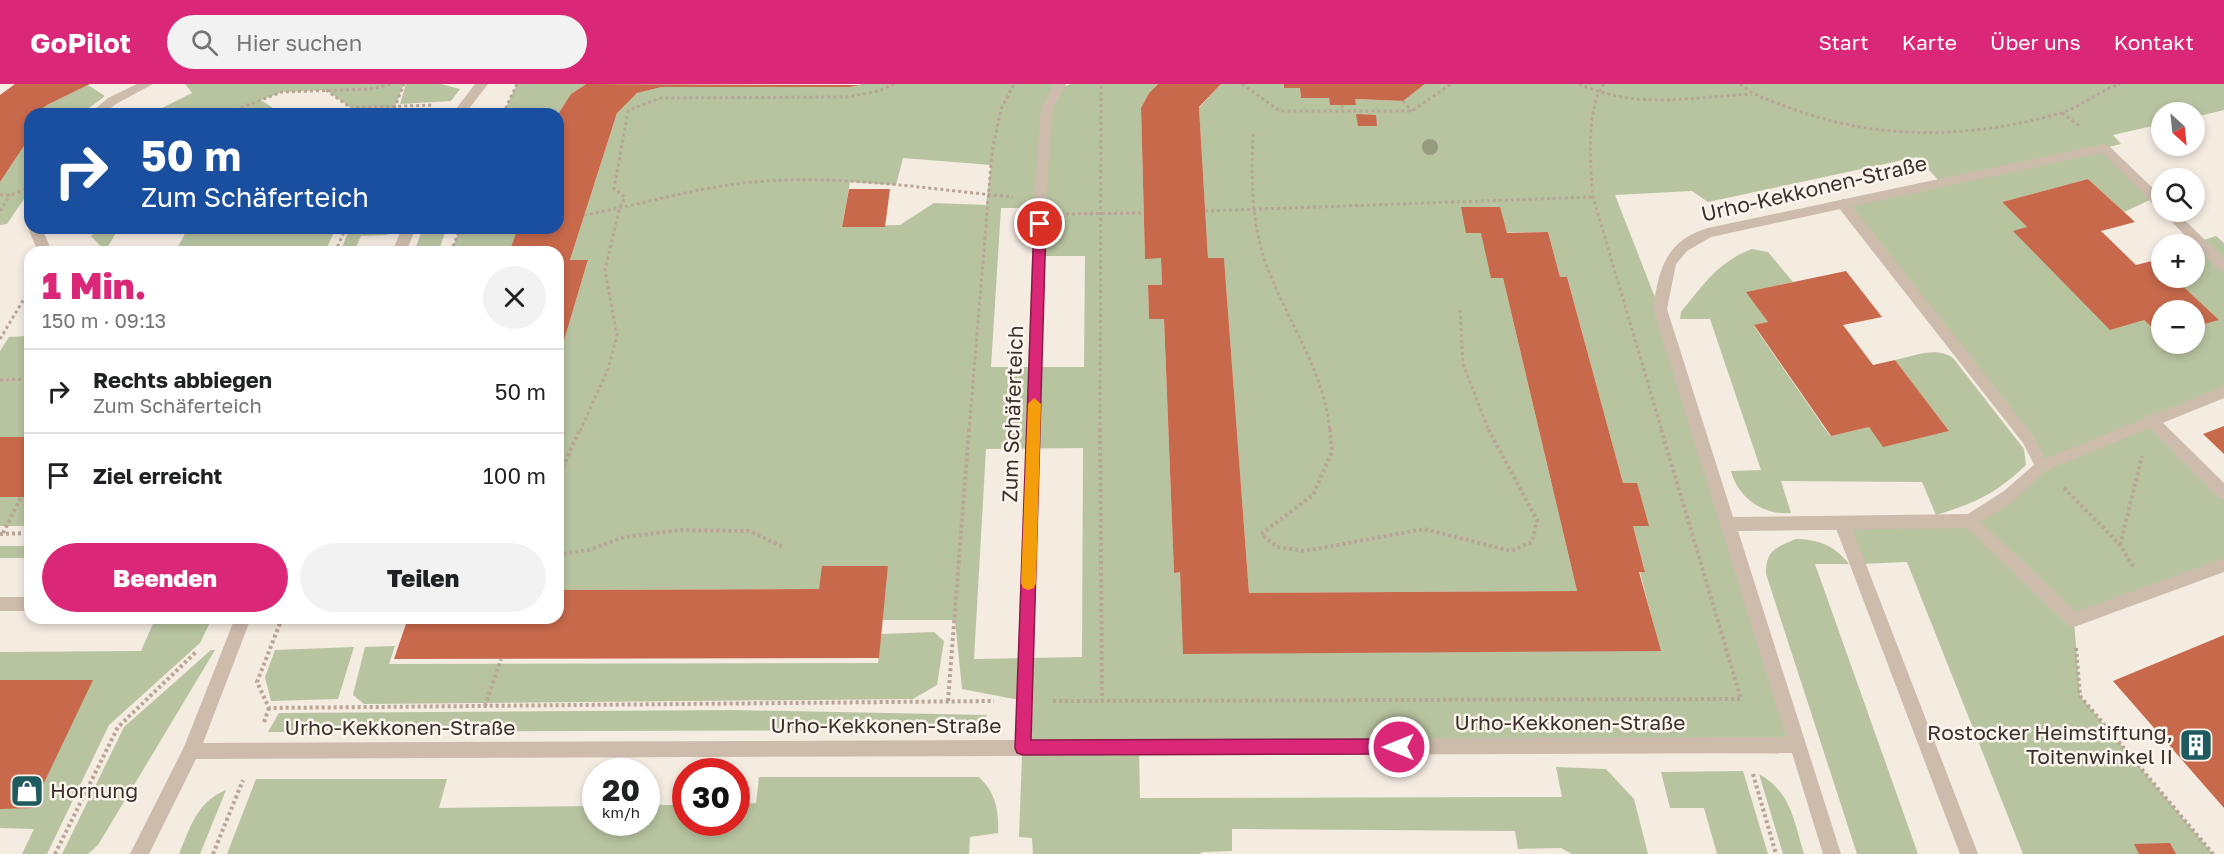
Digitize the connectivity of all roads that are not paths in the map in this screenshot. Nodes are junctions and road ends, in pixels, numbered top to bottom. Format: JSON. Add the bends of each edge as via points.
{"nodes":[{"id":1,"x":147,"y":84,"type":"edge"},
{"id":2,"x":482,"y":84,"type":"edge"},
{"id":3,"x":1060,"y":84,"type":"edge"},
{"id":4,"x":102,"y":108,"type":"edge"},
{"id":5,"x":462,"y":108,"type":"edge"},
{"id":6,"x":2151,"y":194,"type":"edge"},
{"id":7,"x":1843,"y":204,"type":"junction"},
{"id":8,"x":2178,"y":222,"type":"edge"},
{"id":9,"x":2224,"y":266,"type":"edge"},
{"id":10,"x":2224,"y":392,"type":"edge"},
{"id":11,"x":2151,"y":420,"type":"junction"},
{"id":12,"x":2042,"y":466,"type":"junction"},
{"id":13,"x":2224,"y":493,"type":"edge"},
{"id":14,"x":1970,"y":521,"type":"junction"},
{"id":15,"x":1842,"y":523,"type":"junction"},
{"id":16,"x":1728,"y":524,"type":"junction"},
{"id":17,"x":2224,"y":566,"type":"edge"},
{"id":18,"x":24,"y":603,"type":"edge"},
{"id":19,"x":0,"y":604,"type":"edge"},
{"id":20,"x":241,"y":624,"type":"edge"},
{"id":21,"x":1797,"y":744,"type":"junction"},
{"id":22,"x":1023,"y":748,"type":"junction"},
{"id":23,"x":191,"y":751,"type":"junction"},
{"id":24,"x":139,"y":854,"type":"edge"},
{"id":25,"x":1832,"y":854,"type":"edge"},
{"id":26,"x":1969,"y":854,"type":"edge"}],
"edges":[{"from":1,"to":4,"type":"street"},
{"from":2,"to":5,"type":"street"},
{"from":3,"to":22,"type":"street","name":"Zum Schäferteich","via":[[1047,109],[1040,199]]},
{"from":6,"to":7,"type":"street","name":"Urho-Kekkonen-Straße","via":[[2104,148]]},
{"from":7,"to":12,"type":"street","via":[[2028,439]]},
{"from":7,"to":16,"type":"street","name":"Urho-Kekkonen-Straße","via":[[1708,233],[1670,258],[1660,309]]},
{"from":8,"to":9,"type":"street"},
{"from":10,"to":11,"type":"street"},
{"from":11,"to":12,"type":"street"},
{"from":11,"to":13,"type":"street"},
{"from":12,"to":14,"type":"street","via":[[2009,496]]},
{"from":14,"to":15,"type":"street"},
{"from":14,"to":17,"type":"street","via":[[2074,620]]},
{"from":15,"to":16,"type":"street"},
{"from":15,"to":26,"type":"street"},
{"from":16,"to":21,"type":"street","name":"Urho-Kekkonen-Straße"},
{"from":18,"to":19,"type":"street"},
{"from":20,"to":23,"type":"street"},
{"from":21,"to":22,"type":"street","name":"Urho-Kekkonen-Straße"},
{"from":21,"to":25,"type":"street","name":"Urho-Kekkonen-Straße"},
{"from":22,"to":23,"type":"street","name":"Urho-Kekkonen-Straße"},
{"from":23,"to":24,"type":"street"}]}
